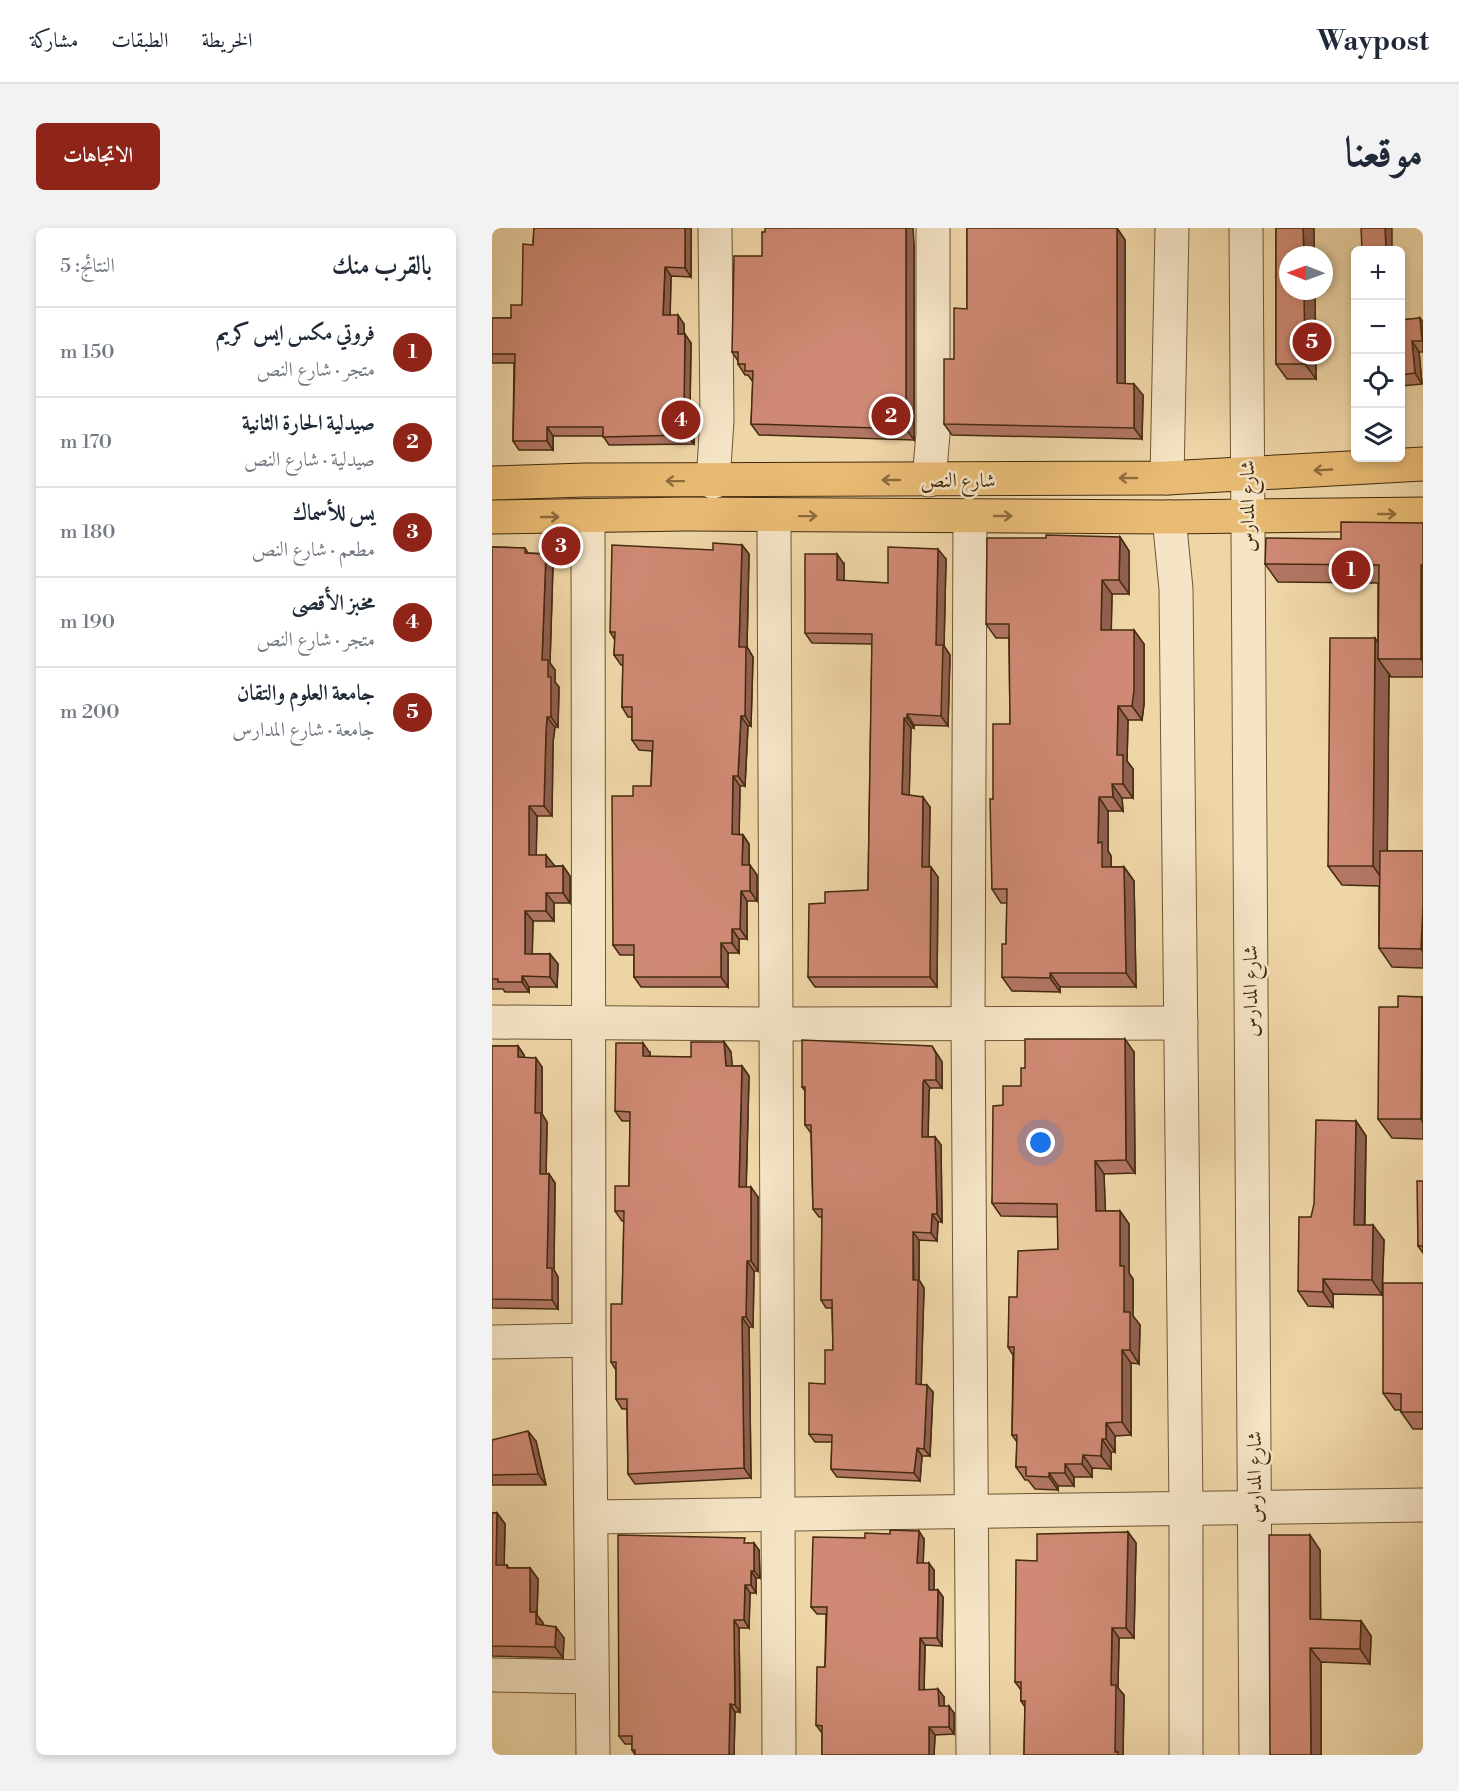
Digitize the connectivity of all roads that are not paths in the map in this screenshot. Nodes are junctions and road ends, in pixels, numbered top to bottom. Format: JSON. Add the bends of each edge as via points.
{"nodes":[{"id":1,"x":715,"y":228,"type":"edge"},
{"id":2,"x":933,"y":228,"type":"edge"},
{"id":3,"x":1172,"y":228,"type":"edge"},
{"id":4,"x":1246,"y":228,"type":"edge"},
{"id":5,"x":1423,"y":464,"type":"edge"},
{"id":6,"x":1248,"y":475,"type":"junction"},
{"id":7,"x":1167,"y":478,"type":"junction"},
{"id":8,"x":929,"y":480,"type":"junction"},
{"id":9,"x":713,"y":482,"type":"junction"},
{"id":10,"x":492,"y":483,"type":"edge"},
{"id":11,"x":1423,"y":513,"type":"edge"},
{"id":12,"x":1247,"y":515,"type":"junction"},
{"id":13,"x":776,"y":516,"type":"junction"},
{"id":14,"x":970,"y":516,"type":"junction"},
{"id":15,"x":492,"y":517,"type":"edge"},
{"id":16,"x":588,"y":517,"type":"junction"},
{"id":17,"x":1169,"y":517,"type":"junction"},
{"id":18,"x":492,"y":1022,"type":"edge"},
{"id":19,"x":589,"y":1022,"type":"junction"},
{"id":20,"x":968,"y":1022,"type":"junction"},
{"id":21,"x":1181,"y":1023,"type":"junction"},
{"id":22,"x":777,"y":1024,"type":"junction"},
{"id":23,"x":589,"y":1340,"type":"junction"},
{"id":24,"x":492,"y":1342,"type":"edge"},
{"id":25,"x":1423,"y":1505,"type":"edge"},
{"id":26,"x":1186,"y":1507,"type":"junction"},
{"id":27,"x":1254,"y":1507,"type":"junction"},
{"id":28,"x":973,"y":1512,"type":"junction"},
{"id":29,"x":776,"y":1514,"type":"junction"},
{"id":30,"x":591,"y":1517,"type":"junction"},
{"id":31,"x":492,"y":1676,"type":"edge"},
{"id":32,"x":592,"y":1677,"type":"junction"},
{"id":33,"x":593,"y":1755,"type":"edge"},
{"id":34,"x":779,"y":1755,"type":"edge"},
{"id":35,"x":973,"y":1755,"type":"edge"},
{"id":36,"x":1186,"y":1755,"type":"edge"},
{"id":37,"x":1256,"y":1755,"type":"edge"}],
"edges":[{"from":1,"to":9,"type":"street","via":[[717,420]]},
{"from":2,"to":8,"type":"street","via":[[933,434]]},
{"from":3,"to":7,"type":"street"},
{"from":4,"to":6,"type":"street","name":"شارع المدارس"},
{"from":5,"to":6,"type":"main road","name":"شارع النص","one_way":true},
{"from":6,"to":7,"type":"main road","name":"شارع النص"},
{"from":6,"to":12,"type":"street","name":"شارع المدارس"},
{"from":7,"to":8,"type":"main road","name":"شارع النص","one_way":true},
{"from":8,"to":9,"type":"main road","name":"شارع النص","one_way":true},
{"from":9,"to":10,"type":"main road","name":"شارع النص","one_way":true},
{"from":12,"to":11,"type":"main road","name":"شارع النص","one_way":true},
{"from":12,"to":17,"type":"main road","name":"شارع النص"},
{"from":12,"to":27,"type":"street","name":"شارع المدارس"},
{"from":13,"to":14,"type":"main road","name":"شارع النص","one_way":true},
{"from":13,"to":16,"type":"main road","name":"شارع النص"},
{"from":13,"to":22,"type":"street"},
{"from":14,"to":17,"type":"main road","name":"شارع النص","one_way":true},
{"from":14,"to":20,"type":"street"},
{"from":15,"to":16,"type":"main road","name":"شارع النص","one_way":true},
{"from":16,"to":19,"type":"street"},
{"from":17,"to":21,"type":"street","via":[[1176,589]]},
{"from":18,"to":19,"type":"street"},
{"from":19,"to":22,"type":"street"},
{"from":19,"to":23,"type":"street"},
{"from":20,"to":21,"type":"street"},
{"from":20,"to":22,"type":"street"},
{"from":20,"to":28,"type":"street"},
{"from":21,"to":26,"type":"street"},
{"from":22,"to":29,"type":"street"},
{"from":23,"to":24,"type":"street"},
{"from":23,"to":30,"type":"street"},
{"from":25,"to":27,"type":"street"},
{"from":26,"to":27,"type":"street"},
{"from":26,"to":28,"type":"street"},
{"from":26,"to":36,"type":"street"},
{"from":27,"to":37,"type":"street","name":"شارع المدارس"},
{"from":28,"to":29,"type":"street"},
{"from":28,"to":35,"type":"street"},
{"from":29,"to":30,"type":"street"},
{"from":29,"to":34,"type":"street"},
{"from":30,"to":32,"type":"street"},
{"from":31,"to":32,"type":"street"},
{"from":32,"to":33,"type":"street"}]}
